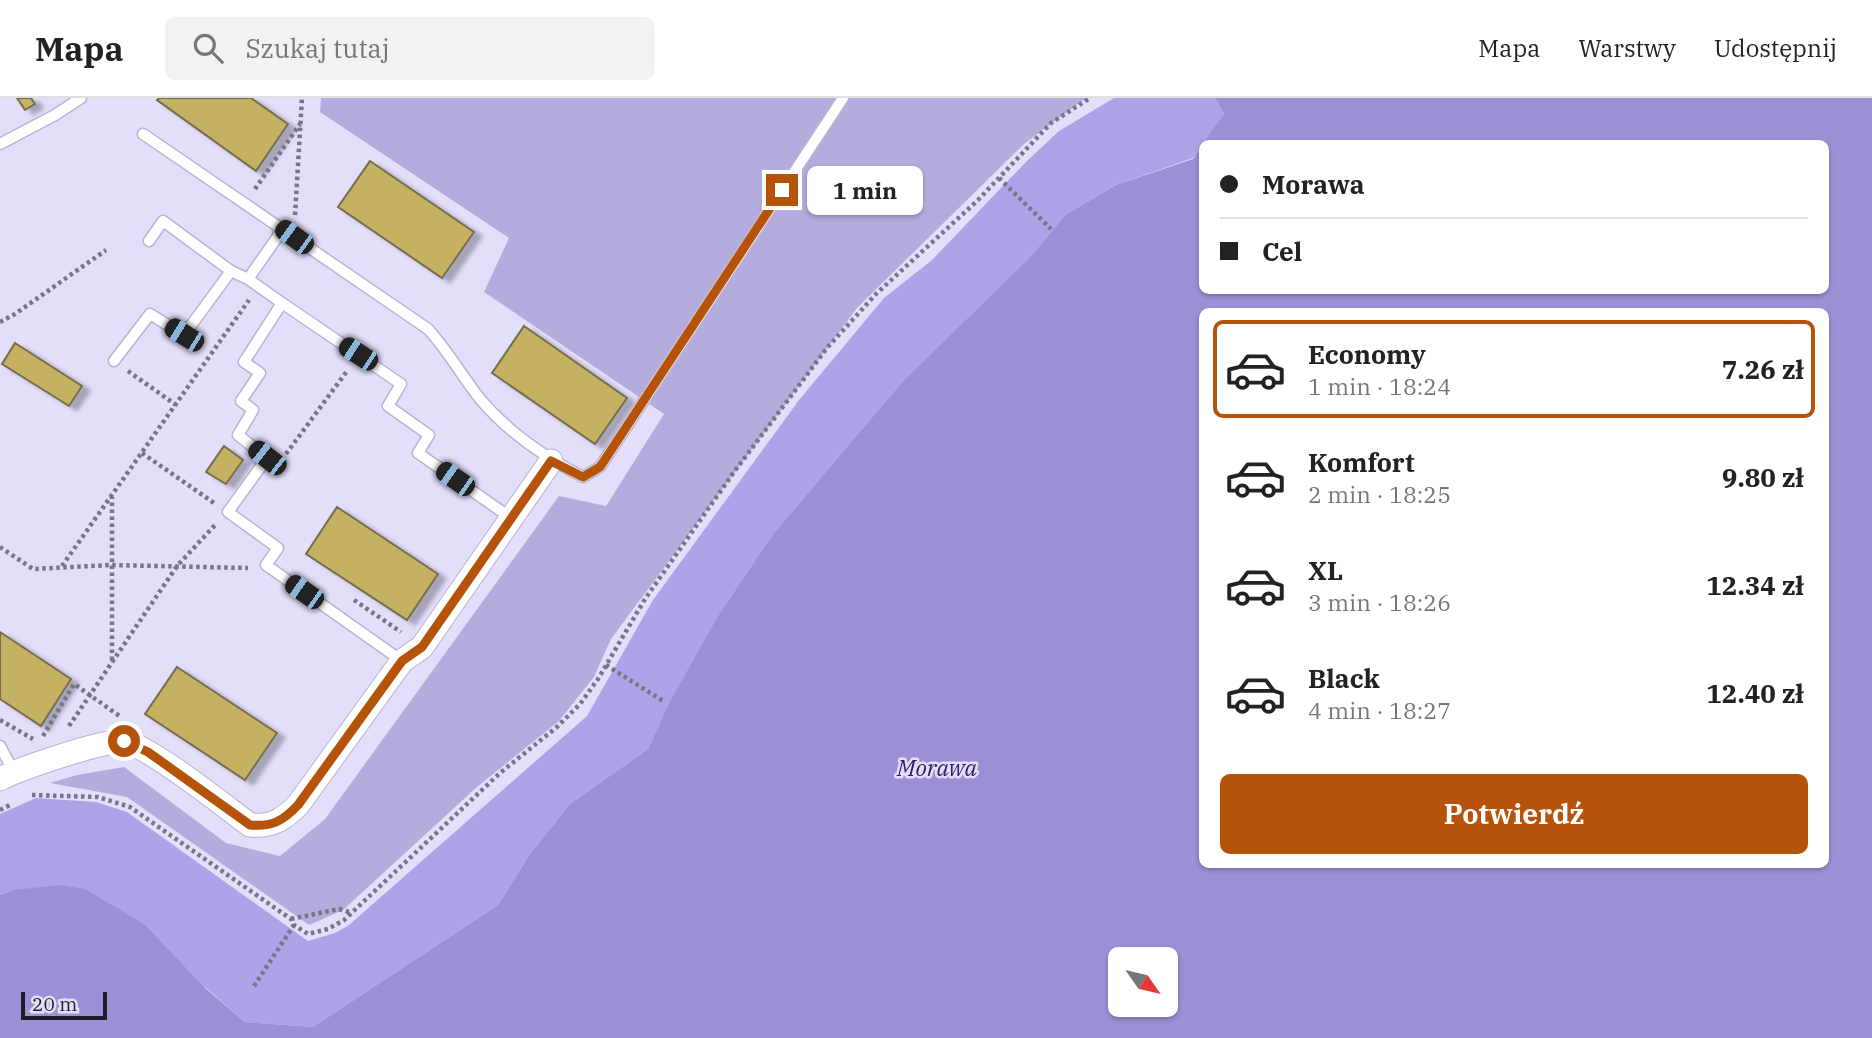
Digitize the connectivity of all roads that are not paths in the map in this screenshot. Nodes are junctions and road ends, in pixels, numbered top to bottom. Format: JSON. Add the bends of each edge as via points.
{"nodes":[{"id":1,"x":80,"y":98,"type":"edge"},
{"id":2,"x":843,"y":98,"type":"edge"},
{"id":3,"x":143,"y":134,"type":"dead end"},
{"id":4,"x":0,"y":144,"type":"edge"},
{"id":5,"x":283,"y":229,"type":"junction"},
{"id":6,"x":149,"y":241,"type":"dead end"},
{"id":7,"x":231,"y":271,"type":"junction"},
{"id":8,"x":248,"y":279,"type":"junction"},
{"id":9,"x":282,"y":303,"type":"junction"},
{"id":10,"x":114,"y":361,"type":"road end"},
{"id":11,"x":551,"y":461,"type":"junction"},
{"id":12,"x":511,"y":518,"type":"junction"},
{"id":13,"x":402,"y":661,"type":"junction"},
{"id":14,"x":0,"y":746,"type":"edge"},
{"id":15,"x":7,"y":775,"type":"edge"}],
"edges":[{"from":1,"to":4,"type":"lane"},
{"from":2,"to":11,"type":"lane","via":[[600,467],[583,477]]},
{"from":3,"to":5,"type":"lane"},
{"from":5,"to":8,"type":"lane"},
{"from":5,"to":11,"type":"lane","via":[[428,329],[508,429]]},
{"from":6,"to":7,"type":"lane","via":[[163,221]]},
{"from":7,"to":8,"type":"lane"},
{"from":7,"to":10,"type":"lane","via":[[184,335],[150,314]]},
{"from":8,"to":9,"type":"lane"},
{"from":9,"to":12,"type":"lane","via":[[401,384],[388,406],[429,435],[418,453]]},
{"from":9,"to":13,"type":"lane","via":[[244,362],[260,373],[241,401],[253,410],[238,435],[267,458],[228,512],[278,548],[266,565]]},
{"from":11,"to":12,"type":"street"},
{"from":12,"to":13,"type":"street","via":[[422,647]]},
{"from":13,"to":15,"type":"street","via":[[298,805],[284,820],[264,826],[250,825],[148,752],[124,741]]},
{"from":14,"to":15,"type":"lane"}]}
